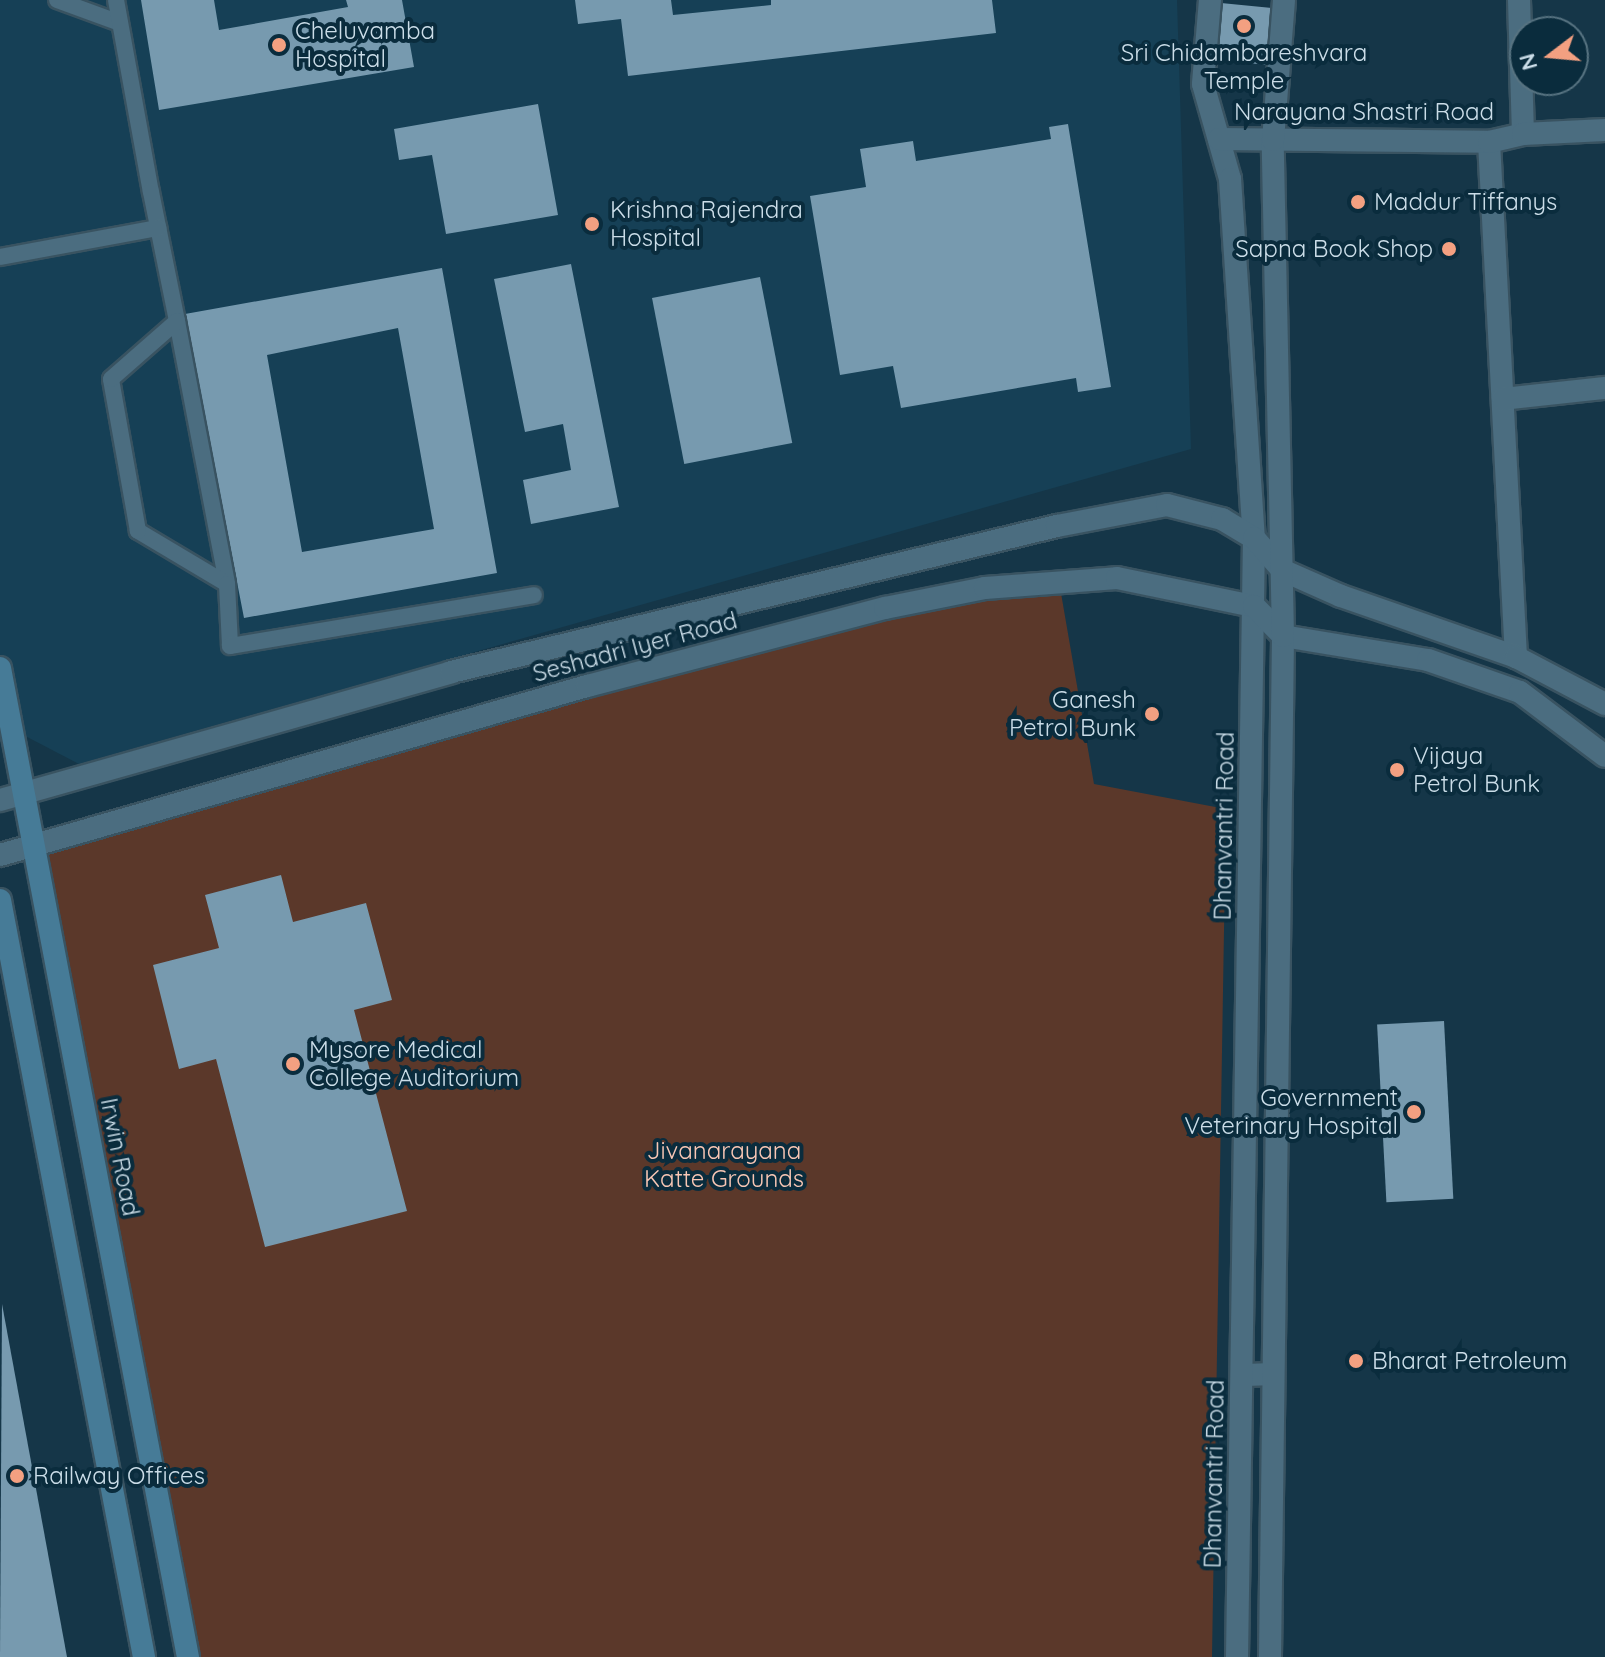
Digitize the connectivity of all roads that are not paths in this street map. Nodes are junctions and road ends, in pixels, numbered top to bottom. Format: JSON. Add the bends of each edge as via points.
{"nodes":[{"id":1,"x":57,"y":0,"type":"edge"},
{"id":2,"x":116,"y":0,"type":"edge"},
{"id":3,"x":1210,"y":0,"type":"edge"},
{"id":4,"x":1284,"y":0,"type":"edge"},
{"id":5,"x":1519,"y":0,"type":"edge"},
{"id":6,"x":120,"y":23,"type":"junction"},
{"id":7,"x":1605,"y":130,"type":"edge"},
{"id":8,"x":1523,"y":134,"type":"junction"},
{"id":9,"x":1219,"y":139,"type":"junction"},
{"id":10,"x":1273,"y":140,"type":"junction"},
{"id":11,"x":1489,"y":142,"type":"junction"},
{"id":12,"x":158,"y":228,"type":"junction"},
{"id":13,"x":0,"y":257,"type":"edge"},
{"id":14,"x":177,"y":321,"type":"junction"},
{"id":15,"x":1605,"y":388,"type":"edge"},
{"id":16,"x":1503,"y":399,"type":"junction"},
{"id":17,"x":1254,"y":538,"type":"junction"},
{"id":18,"x":1282,"y":570,"type":"junction"},
{"id":19,"x":227,"y":584,"type":"junction"},
{"id":20,"x":534,"y":595,"type":"dead end"},
{"id":21,"x":1254,"y":606,"type":"junction"},
{"id":22,"x":1283,"y":636,"type":"junction"},
{"id":23,"x":1516,"y":657,"type":"junction"},
{"id":24,"x":0,"y":668,"type":"edge"},
{"id":25,"x":1605,"y":704,"type":"edge"},
{"id":26,"x":1605,"y":756,"type":"edge"},
{"id":27,"x":24,"y":793,"type":"junction"},
{"id":28,"x":0,"y":800,"type":"edge"},
{"id":29,"x":34,"y":845,"type":"junction"},
{"id":30,"x":0,"y":855,"type":"edge"},
{"id":31,"x":0,"y":900,"type":"edge"},
{"id":32,"x":1270,"y":1374,"type":"junction"},
{"id":33,"x":1242,"y":1375,"type":"junction"},
{"id":34,"x":144,"y":1657,"type":"edge"},
{"id":35,"x":188,"y":1657,"type":"edge"},
{"id":36,"x":1237,"y":1657,"type":"edge"},
{"id":37,"x":1270,"y":1657,"type":"edge"}],
"edges":[{"from":1,"to":6,"type":"lane"},
{"from":2,"to":6,"type":"lane"},
{"from":3,"to":9,"type":"street","name":"Dhanvantri Road","via":[[1203,84]]},
{"from":4,"to":10,"type":"street"},
{"from":5,"to":8,"type":"street"},
{"from":6,"to":12,"type":"lane"},
{"from":7,"to":8,"type":"street","name":"Narayana Shastri Road"},
{"from":8,"to":11,"type":"street","name":"Narayana Shastri Road"},
{"from":9,"to":10,"type":"street","name":"Narayana Shastri Road"},
{"from":9,"to":17,"type":"street","name":"Dhanvantri Road","via":[[1230,179]]},
{"from":10,"to":11,"type":"street","name":"Narayana Shastri Road"},
{"from":10,"to":18,"type":"street"},
{"from":11,"to":16,"type":"street"},
{"from":12,"to":13,"type":"lane"},
{"from":12,"to":14,"type":"lane"},
{"from":14,"to":19,"type":"lane"},
{"from":14,"to":19,"type":"lane","via":[[111,379],[138,531]]},
{"from":15,"to":16,"type":"street"},
{"from":16,"to":23,"type":"street"},
{"from":17,"to":18,"type":"street"},
{"from":17,"to":21,"type":"street","name":"Dhanvantri Road"},
{"from":17,"to":27,"type":"street","via":[[1222,519],[1167,505],[1057,526],[451,672]]},
{"from":18,"to":22,"type":"street"},
{"from":18,"to":23,"type":"street"},
{"from":19,"to":20,"type":"lane","via":[[230,646]]},
{"from":21,"to":22,"type":"street"},
{"from":21,"to":29,"type":"street","name":"Seshadri Iyer Road","via":[[1117,578],[985,588],[885,608],[587,686]]},
{"from":21,"to":33,"type":"street","name":"Dhanvantri Road"},
{"from":22,"to":26,"type":"street","via":[[1428,660],[1520,692]]},
{"from":22,"to":32,"type":"street"},
{"from":23,"to":25,"type":"street"},
{"from":24,"to":27,"type":"main road","name":"Irwin Road"},
{"from":27,"to":28,"type":"street"},
{"from":27,"to":29,"type":"main road","name":"Irwin Road"},
{"from":29,"to":30,"type":"street","name":"Seshadri Iyer Road"},
{"from":29,"to":35,"type":"main road","name":"Irwin Road"},
{"from":31,"to":34,"type":"main road"},
{"from":32,"to":33,"type":"street"},
{"from":32,"to":37,"type":"street"},
{"from":33,"to":36,"type":"street","name":"Dhanvantri Road"}]}
